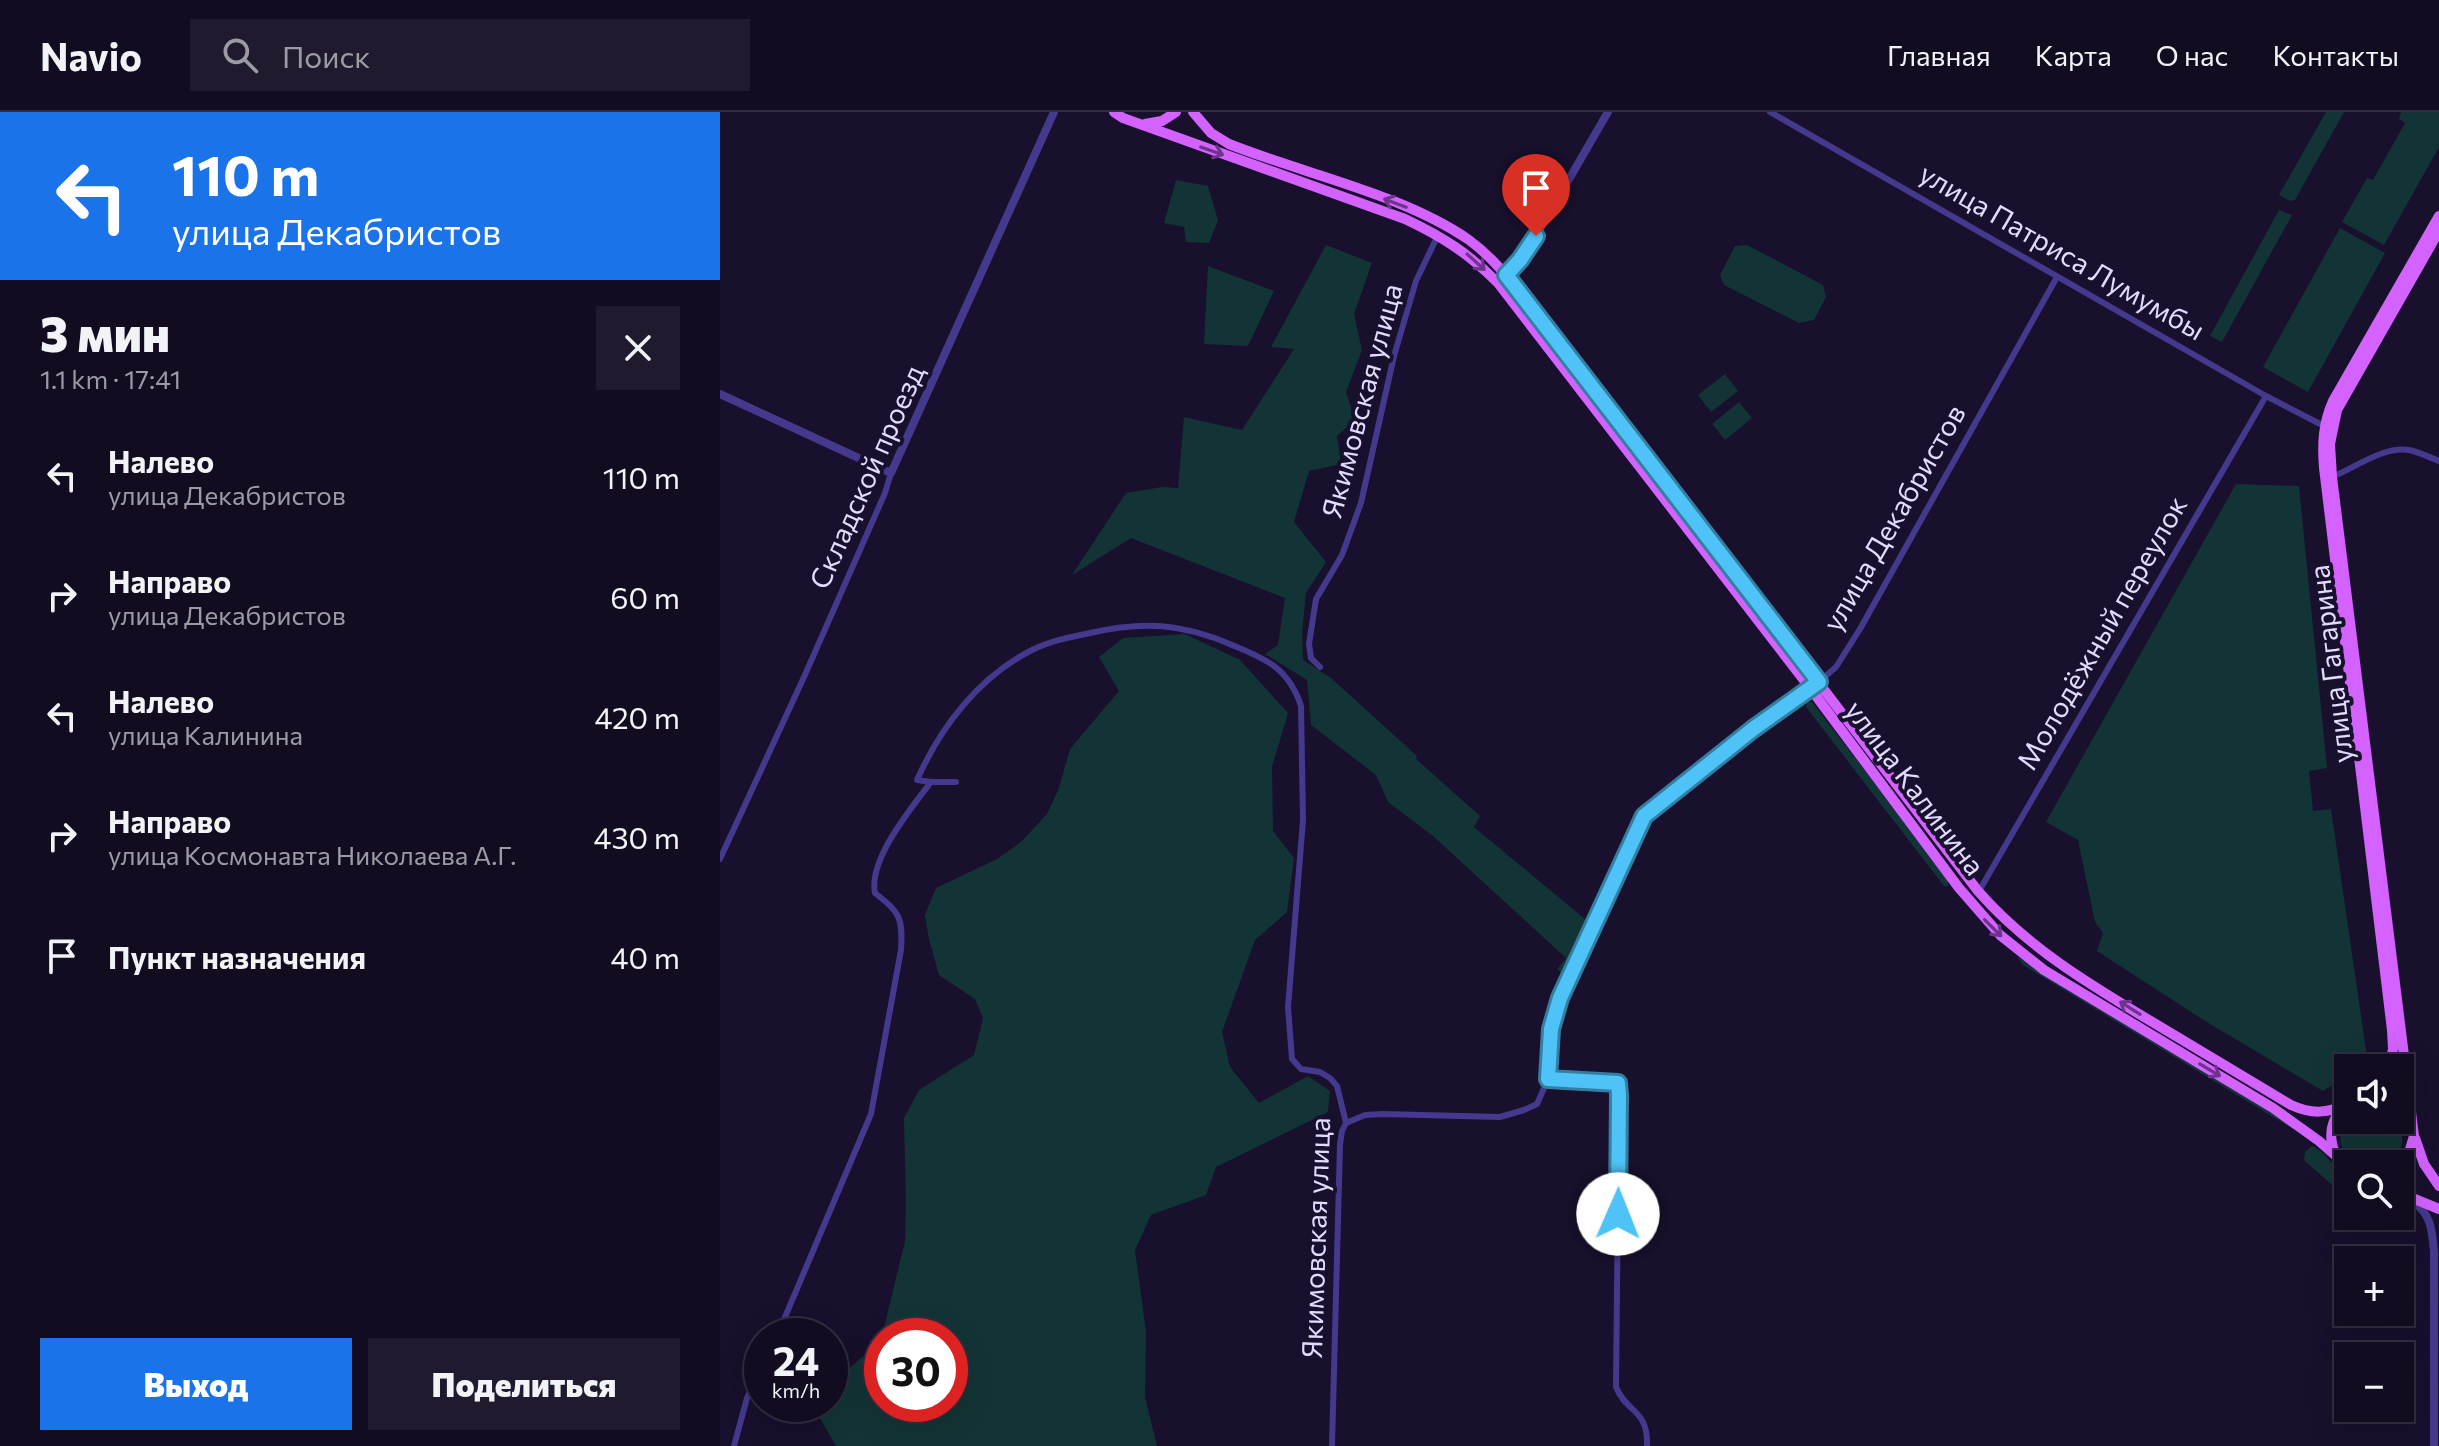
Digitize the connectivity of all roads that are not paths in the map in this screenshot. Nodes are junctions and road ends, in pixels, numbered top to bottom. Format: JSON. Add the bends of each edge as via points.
{"nodes":[{"id":1,"x":1054,"y":112,"type":"edge"},
{"id":2,"x":1105,"y":112,"type":"edge"},
{"id":3,"x":1176,"y":112,"type":"edge"},
{"id":4,"x":1193,"y":112,"type":"edge"},
{"id":5,"x":1608,"y":112,"type":"edge"},
{"id":6,"x":1770,"y":112,"type":"edge"},
{"id":7,"x":1118,"y":115,"type":"edge"},
{"id":8,"x":1139,"y":124,"type":"junction"},
{"id":9,"x":2439,"y":216,"type":"edge"},
{"id":10,"x":2439,"y":231,"type":"edge"},
{"id":11,"x":1438,"y":235,"type":"junction"},
{"id":12,"x":2057,"y":277,"type":"junction"},
{"id":13,"x":1502,"y":279,"type":"junction"},
{"id":14,"x":720,"y":394,"type":"edge"},
{"id":15,"x":2266,"y":396,"type":"junction"},
{"id":16,"x":2328,"y":428,"type":"junction"},
{"id":17,"x":2439,"y":461,"type":"edge"},
{"id":18,"x":891,"y":473,"type":"junction"},
{"id":19,"x":2332,"y":477,"type":"junction"},
{"id":20,"x":2346,"y":623,"type":"junction"},
{"id":21,"x":1320,"y":667,"type":"dead end"},
{"id":22,"x":1815,"y":685,"type":"junction"},
{"id":23,"x":931,"y":782,"type":"junction"},
{"id":24,"x":956,"y":782,"type":"dead end"},
{"id":25,"x":2370,"y":821,"type":"junction"},
{"id":26,"x":720,"y":859,"type":"edge"},
{"id":27,"x":1978,"y":891,"type":"junction"},
{"id":28,"x":2392,"y":1054,"type":"edge"},
{"id":29,"x":2402,"y":1054,"type":"edge"},
{"id":30,"x":1548,"y":1079,"type":"junction"},
{"id":31,"x":2334,"y":1109,"type":"edge"},
{"id":32,"x":1346,"y":1123,"type":"junction"},
{"id":33,"x":2334,"y":1123,"type":"edge"},
{"id":34,"x":2414,"y":1136,"type":"joint"},
{"id":35,"x":2334,"y":1150,"type":"edge"},
{"id":36,"x":2410,"y":1150,"type":"edge"},
{"id":37,"x":2334,"y":1154,"type":"edge"},
{"id":38,"x":2439,"y":1186,"type":"edge"},
{"id":39,"x":2414,"y":1199,"type":"edge"},
{"id":40,"x":2414,"y":1202,"type":"edge"},
{"id":41,"x":2439,"y":1209,"type":"edge"},
{"id":42,"x":2439,"y":1231,"type":"edge"},
{"id":43,"x":2434,"y":1252,"type":"junction"},
{"id":44,"x":785,"y":1318,"type":"edge"},
{"id":45,"x":744,"y":1409,"type":"edge"},
{"id":46,"x":2436,"y":1426,"type":"edge"},
{"id":47,"x":734,"y":1446,"type":"edge"},
{"id":48,"x":1332,"y":1446,"type":"edge"},
{"id":49,"x":1647,"y":1446,"type":"edge"},
{"id":50,"x":2434,"y":1446,"type":"edge"}],
"edges":[{"from":1,"to":18,"type":"street","name":"Складской проезд"},
{"from":2,"to":7,"type":"main road","name":"улица Калинина"},
{"from":3,"to":8,"type":"main road","via":[[1162,121]]},
{"from":13,"to":4,"type":"main road","name":"улица Калинина","one_way":true,"via":[[1485,253],[1445,224],[1229,144]]},
{"from":5,"to":13,"type":"street","via":[[1536,236]]},
{"from":6,"to":12,"type":"street","name":"улица Патриса Лумумбы"},
{"from":7,"to":8,"type":"main road","name":"улица Калинина"},
{"from":8,"to":11,"type":"main road","name":"улица Калинина","one_way":true},
{"from":9,"to":16,"type":"main road","name":"улица Гагарина","via":[[2333,401]]},
{"from":10,"to":16,"type":"main road","name":"улица Гагарина"},
{"from":11,"to":13,"type":"main road","name":"улица Калинина","one_way":true},
{"from":11,"to":21,"type":"street","name":"Якимовская улица","via":[[1416,281],[1394,356],[1361,503],[1342,555],[1316,599],[1309,644],[1311,658]]},
{"from":12,"to":15,"type":"street","name":"улица Патриса Лумумбы"},
{"from":12,"to":22,"type":"street","name":"улица Декабристов","via":[[1854,639],[1836,667]]},
{"from":13,"to":22,"type":"main road","name":"улица Калинина"},
{"from":14,"to":18,"type":"street"},
{"from":15,"to":16,"type":"street","name":"улица Патриса Лумумбы"},
{"from":15,"to":27,"type":"street","name":"Молодёжный переулок"},
{"from":16,"to":19,"type":"main road","name":"улица Гагарина"},
{"from":16,"to":20,"type":"main road","name":"улица Гагарина","via":[[2324,468]]},
{"from":17,"to":19,"type":"street","via":[[2395,451]]},
{"from":18,"to":26,"type":"street","name":"Складской проезд"},
{"from":19,"to":20,"type":"main road","name":"улица Гагарина"},
{"from":20,"to":25,"type":"main road","name":"улица Гагарина"},
{"from":22,"to":27,"type":"main road","name":"улица Калинина"},
{"from":22,"to":30,"type":"street","name":"улица Декабристов","via":[[1644,816],[1552,1022]]},
{"from":22,"to":37,"type":"main road","name":"улица Калинина","one_way":true,"via":[[1959,888],[2000,935],[2044,970],[2273,1108]]},
{"from":23,"to":24,"type":"street"},
{"from":23,"to":32,"type":"street","name":"Якимовская улица","via":[[917,780],[954,714],[1002,670],[1057,640],[1119,626],[1156,625],[1203,633],[1270,662],[1296,690],[1301,706],[1303,820],[1288,1007],[1292,1059],[1337,1086]]},
{"from":23,"to":44,"type":"street","via":[[896,828],[876,871],[875,893],[901,918],[902,930],[871,1114]]},
{"from":25,"to":28,"type":"main road","name":"улица Гагарина"},
{"from":25,"to":29,"type":"main road","name":"улица Гагарина"},
{"from":31,"to":27,"type":"main road","name":"улица Калинина","one_way":true,"via":[[2304,1111],[2291,1105],[2051,959]]},
{"from":30,"to":32,"type":"street","via":[[1537,1104],[1511,1115],[1383,1114]]},
{"from":30,"to":49,"type":"street","via":[[1618,1083],[1616,1387],[1644,1421]]},
{"from":32,"to":48,"type":"street","name":"Якимовская улица","via":[[1340,1144]]},
{"from":33,"to":35,"type":"main road"},
{"from":34,"to":36,"type":"main road"},
{"from":34,"to":38,"type":"main road"},
{"from":39,"to":41,"type":"main road"},
{"from":40,"to":43,"type":"street","via":[[2429,1218]]},
{"from":42,"to":43,"type":"street"},
{"from":43,"to":46,"type":"street"},
{"from":45,"to":47,"type":"street"},
{"from":46,"to":50,"type":"street"}]}
